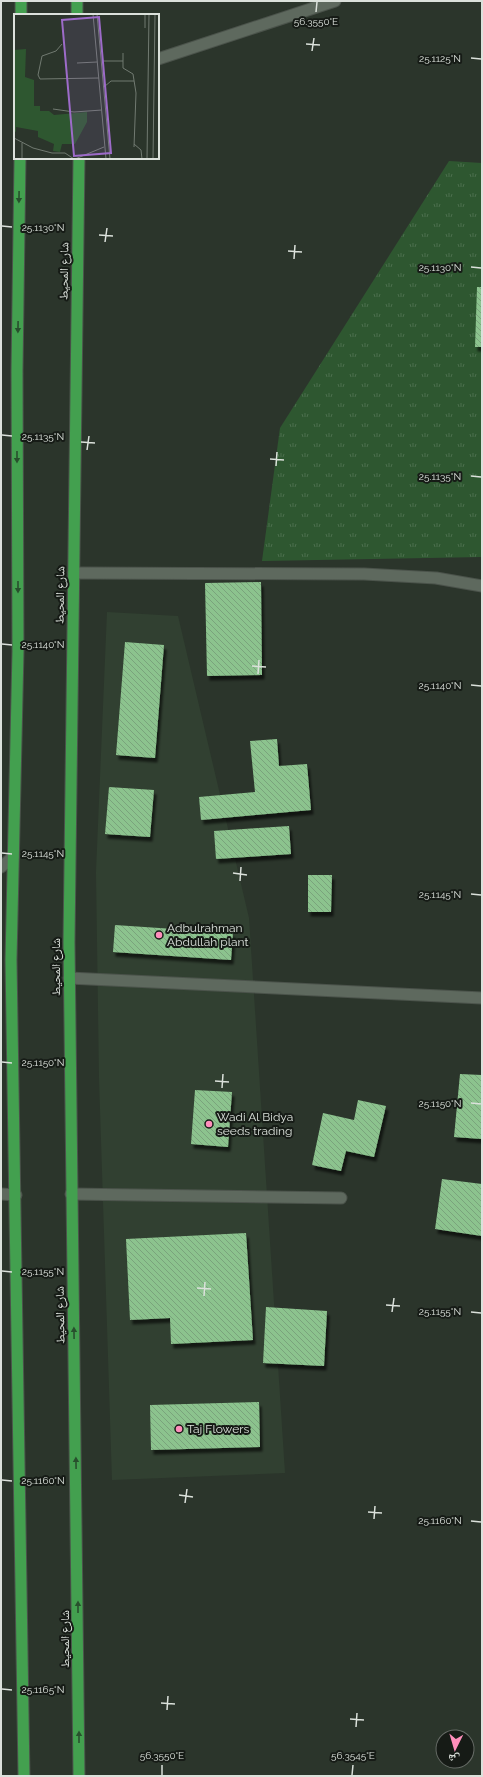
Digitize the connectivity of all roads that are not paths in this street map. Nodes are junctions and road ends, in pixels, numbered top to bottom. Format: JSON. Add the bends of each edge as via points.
{"nodes":[{"id":1,"x":21,"y":1,"type":"edge"},
{"id":2,"x":77,"y":1,"type":"edge"},
{"id":3,"x":335,"y":1,"type":"edge"},
{"id":4,"x":21,"y":14,"type":"edge"},
{"id":5,"x":77,"y":14,"type":"edge"},
{"id":6,"x":159,"y":59,"type":"edge"},
{"id":7,"x":20,"y":159,"type":"edge"},
{"id":8,"x":78,"y":159,"type":"edge"},
{"id":9,"x":74,"y":573,"type":"junction"},
{"id":10,"x":482,"y":586,"type":"edge"},
{"id":11,"x":13,"y":857,"type":"junction"},
{"id":12,"x":1,"y":867,"type":"edge"},
{"id":13,"x":69,"y":978,"type":"junction"},
{"id":14,"x":482,"y":998,"type":"edge"},
{"id":15,"x":1,"y":1194,"type":"edge"},
{"id":16,"x":71,"y":1194,"type":"junction"},
{"id":17,"x":16,"y":1195,"type":"junction"},
{"id":18,"x":341,"y":1198,"type":"dead end"},
{"id":19,"x":24,"y":1776,"type":"edge"},
{"id":20,"x":79,"y":1776,"type":"edge"}],
"edges":[{"from":1,"to":4,"type":"highway"},
{"from":2,"to":5,"type":"highway"},
{"from":3,"to":6,"type":"street"},
{"from":7,"to":11,"type":"highway","one_way":true,"via":[[17,371],[18,651]]},
{"from":8,"to":9,"type":"highway","name":"شارع المحيط"},
{"from":9,"to":10,"type":"street","via":[[364,574],[436,578]]},
{"from":9,"to":13,"type":"highway","name":"شارع المحيط"},
{"from":11,"to":12,"type":"street"},
{"from":11,"to":17,"type":"highway","via":[[11,960]]},
{"from":13,"to":14,"type":"street"},
{"from":13,"to":16,"type":"highway","name":"شارع المحيط"},
{"from":15,"to":17,"type":"street"},
{"from":16,"to":18,"type":"street"},
{"from":20,"to":16,"type":"highway","name":"شارع المحيط","one_way":true},
{"from":17,"to":19,"type":"highway"}]}
